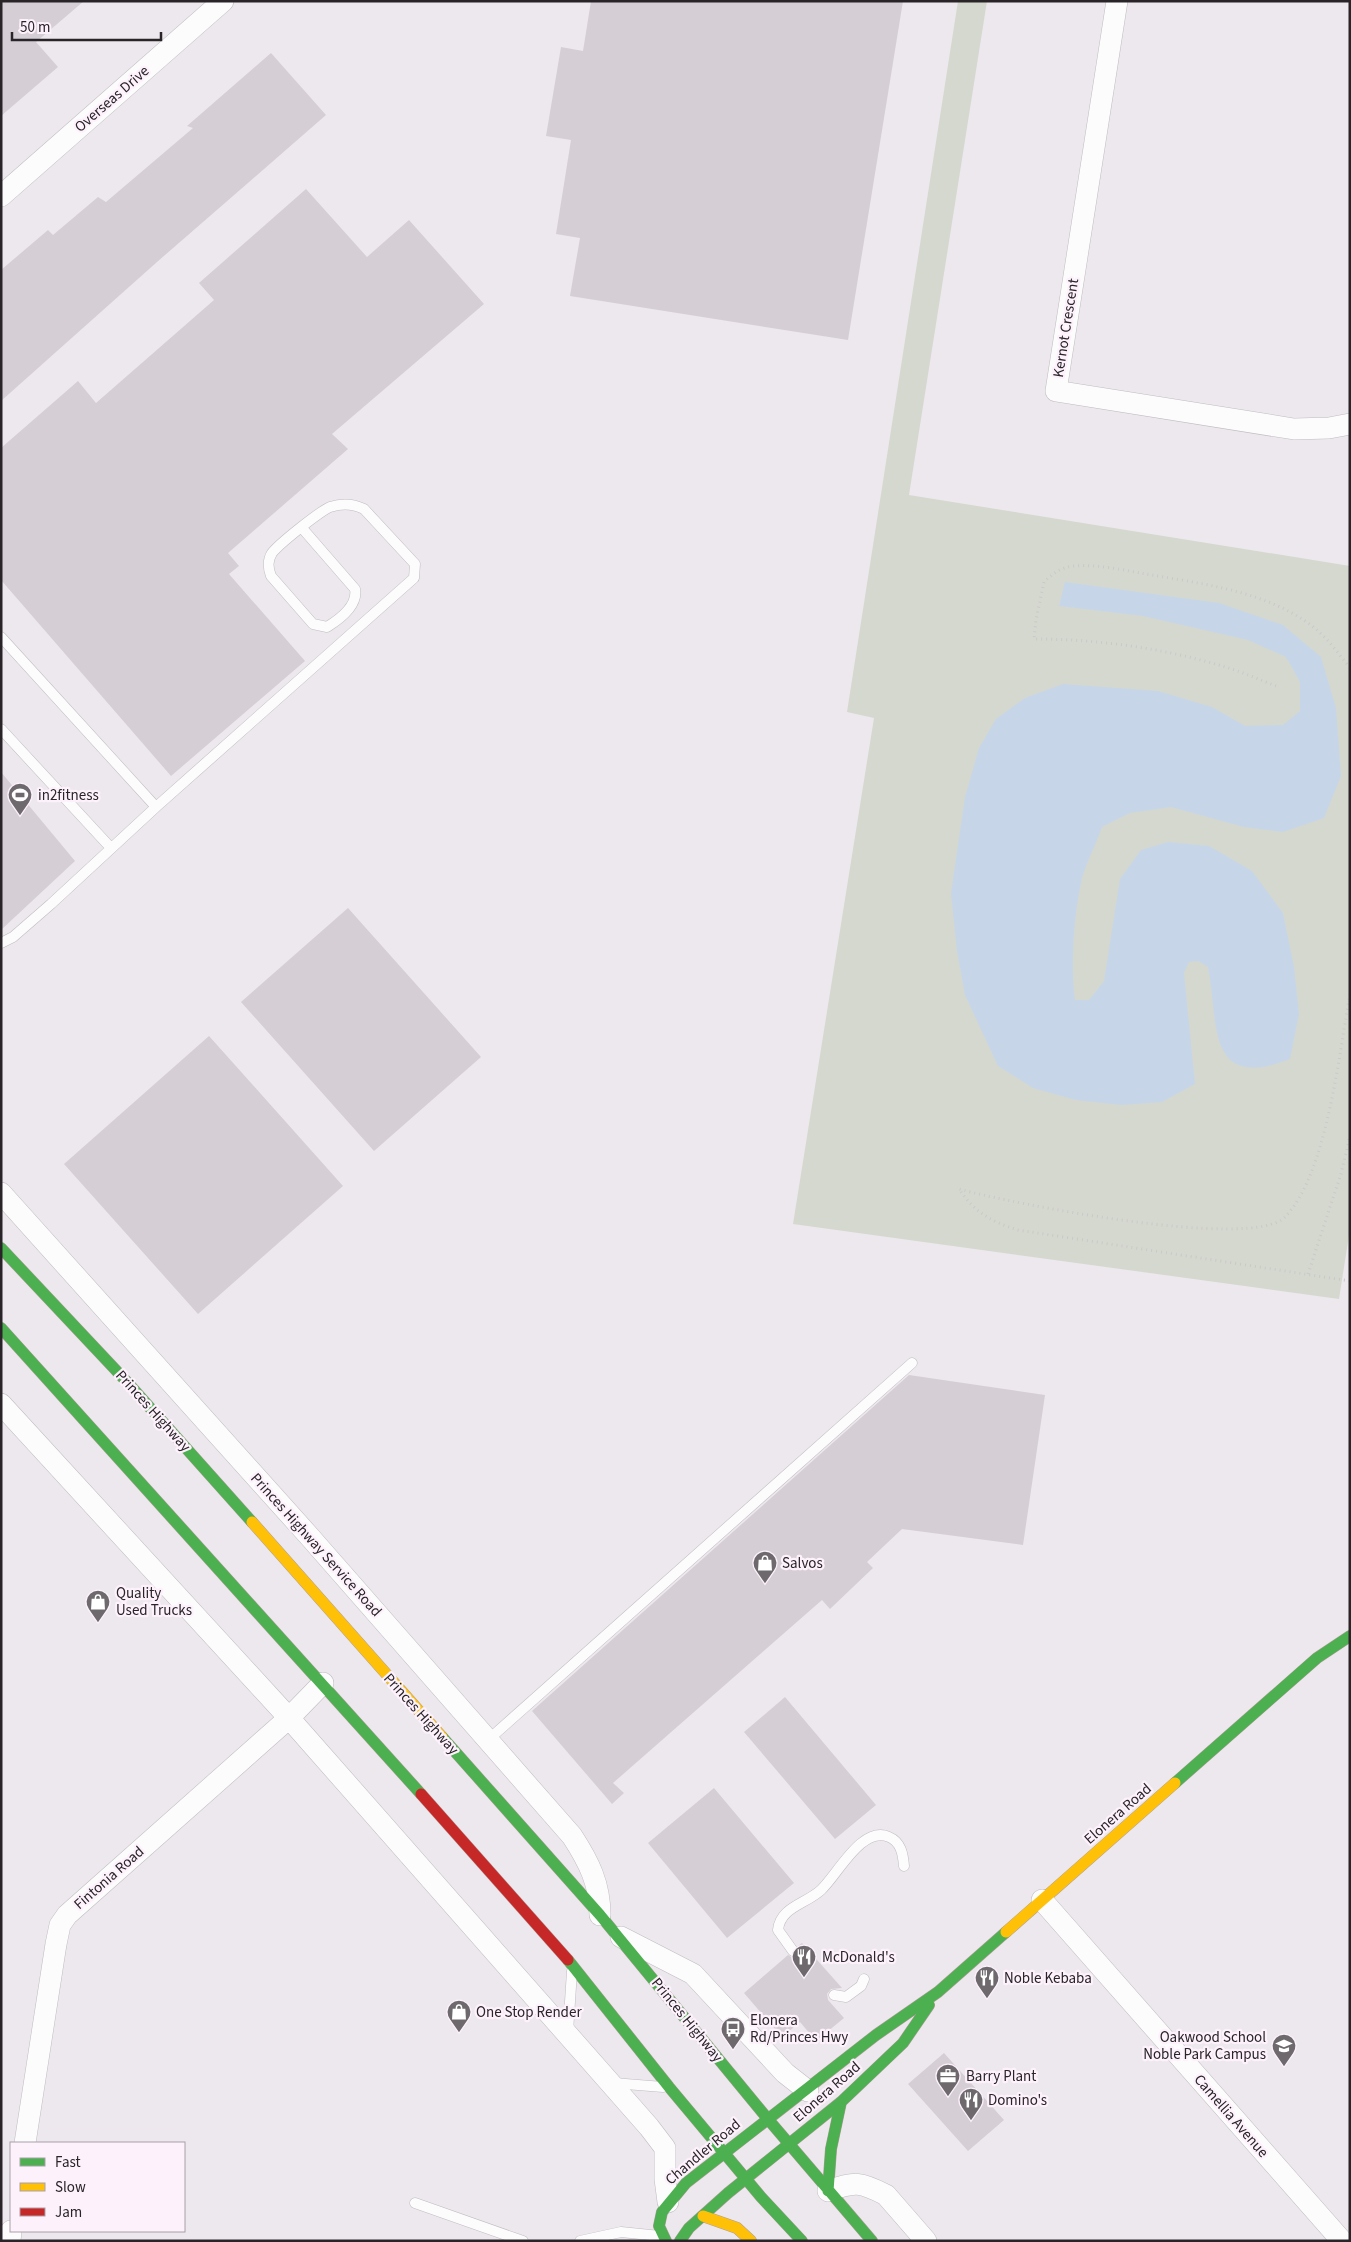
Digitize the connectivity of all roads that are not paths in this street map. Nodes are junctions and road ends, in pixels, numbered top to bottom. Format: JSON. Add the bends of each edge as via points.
{"nodes":[{"id":1,"x":223,"y":1,"type":"edge"},
{"id":2,"x":1117,"y":1,"type":"edge"},
{"id":3,"x":1,"y":196,"type":"edge"},
{"id":4,"x":1350,"y":424,"type":"edge"},
{"id":5,"x":302,"y":528,"type":"junction"},
{"id":6,"x":1,"y":637,"type":"edge"},
{"id":7,"x":1,"y":729,"type":"edge"},
{"id":8,"x":156,"y":807,"type":"junction"},
{"id":9,"x":111,"y":848,"type":"junction"},
{"id":10,"x":1,"y":943,"type":"edge"},
{"id":11,"x":1,"y":1194,"type":"edge"},
{"id":12,"x":1,"y":1248,"type":"edge"},
{"id":13,"x":1,"y":1328,"type":"edge"},
{"id":14,"x":912,"y":1363,"type":"dead end"},
{"id":15,"x":1,"y":1404,"type":"edge"},
{"id":16,"x":1339,"y":1629,"type":"dead end"},
{"id":17,"x":1350,"y":1636,"type":"edge"},
{"id":18,"x":1317,"y":1658,"type":"junction"},
{"id":19,"x":323,"y":1683,"type":"junction"},
{"id":20,"x":289,"y":1718,"type":"junction"},
{"id":21,"x":488,"y":1740,"type":"junction"},
{"id":22,"x":904,"y":1866,"type":"dead end"},
{"id":23,"x":1042,"y":1900,"type":"junction"},
{"id":24,"x":600,"y":1914,"type":"junction"},
{"id":25,"x":618,"y":1936,"type":"junction"},
{"id":26,"x":793,"y":1951,"type":"dead end"},
{"id":27,"x":572,"y":1964,"type":"junction"},
{"id":28,"x":864,"y":1979,"type":"dead end"},
{"id":29,"x":938,"y":1992,"type":"junction"},
{"id":30,"x":834,"y":1995,"type":"dead end"},
{"id":31,"x":568,"y":2033,"type":"junction"},
{"id":32,"x":610,"y":2083,"type":"junction"},
{"id":33,"x":669,"y":2087,"type":"junction"},
{"id":34,"x":808,"y":2091,"type":"junction"},
{"id":35,"x":840,"y":2102,"type":"junction"},
{"id":36,"x":767,"y":2118,"type":"junction"},
{"id":37,"x":25,"y":2142,"type":"edge"},
{"id":38,"x":790,"y":2144,"type":"junction"},
{"id":39,"x":724,"y":2153,"type":"junction"},
{"id":40,"x":745,"y":2178,"type":"junction"},
{"id":41,"x":828,"y":2191,"type":"junction"},
{"id":42,"x":668,"y":2202,"type":"junction"},
{"id":43,"x":415,"y":2203,"type":"dead end"},
{"id":44,"x":703,"y":2216,"type":"junction"},
{"id":45,"x":665,"y":2239,"type":"edge"},
{"id":46,"x":523,"y":2241,"type":"edge"},
{"id":47,"x":580,"y":2241,"type":"edge"},
{"id":48,"x":680,"y":2241,"type":"edge"},
{"id":49,"x":752,"y":2241,"type":"edge"},
{"id":50,"x":802,"y":2241,"type":"edge"},
{"id":51,"x":872,"y":2241,"type":"edge"},
{"id":52,"x":926,"y":2241,"type":"edge"},
{"id":53,"x":1342,"y":2241,"type":"edge"}],
"edges":[{"from":1,"to":3,"type":"street","name":"Overseas Drive"},
{"from":2,"to":4,"type":"street","name":"Kernot Crescent","via":[[1056,391],[1294,428]]},
{"from":5,"to":5,"type":"lane","via":[[272,554],[268,568],[271,576],[313,624],[327,627],[354,601],[355,589]]},
{"from":5,"to":8,"type":"lane","via":[[332,506],[356,505],[364,509],[412,559],[416,570],[414,578]]},
{"from":6,"to":8,"type":"lane"},
{"from":7,"to":9,"type":"lane"},
{"from":8,"to":9,"type":"lane"},
{"from":9,"to":10,"type":"lane","via":[[13,938]]},
{"from":11,"to":21,"type":"street","name":"Princes Highway Service Road"},
{"from":12,"to":24,"type":"main road","name":"Princes Highway","via":[[127,1382]]},
{"from":13,"to":19,"type":"main road"},
{"from":14,"to":21,"type":"lane"},
{"from":15,"to":20,"type":"street"},
{"from":16,"to":18,"type":"main road","name":"Elonera Road"},
{"from":17,"to":18,"type":"main road","name":"Elonera Road"},
{"from":18,"to":23,"type":"main road","name":"Elonera Road"},
{"from":19,"to":20,"type":"street","name":"Fintonia Road"},
{"from":19,"to":27,"type":"main road"},
{"from":20,"to":31,"type":"street"},
{"from":20,"to":37,"type":"street","name":"Fintonia Road","via":[[67,1914],[60,1925]]},
{"from":21,"to":24,"type":"street","name":"Princes Highway Service Road","via":[[572,1836],[589,1862],[600,1896]]},
{"from":22,"to":26,"type":"lane","via":[[899,1846],[893,1838],[883,1834],[872,1835],[861,1842],[821,1890],[784,1912],[778,1921],[778,1930]]},
{"from":23,"to":29,"type":"main road","name":"Elonera Road"},
{"from":23,"to":53,"type":"street","name":"Camellia Avenue"},
{"from":24,"to":25,"type":"main road","name":"Princes Highway"},
{"from":25,"to":34,"type":"street","via":[[693,1974],[785,2073]]},
{"from":25,"to":36,"type":"main road","name":"Princes Highway"},
{"from":27,"to":31,"type":"lane"},
{"from":27,"to":33,"type":"main road"},
{"from":28,"to":30,"type":"lane","via":[[861,1986],[846,1997]]},
{"from":29,"to":34,"type":"main road","name":"Elonera Road","via":[[876,2035]]},
{"from":29,"to":35,"type":"main road","name":"Elonera Road","via":[[902,2044]]},
{"from":31,"to":32,"type":"street"},
{"from":32,"to":33,"type":"lane"},
{"from":32,"to":42,"type":"street","via":[[665,2148]]},
{"from":33,"to":39,"type":"main road"},
{"from":34,"to":36,"type":"main road","name":"Elonera Road"},
{"from":35,"to":38,"type":"main road","name":"Elonera Road"},
{"from":35,"to":41,"type":"main road","via":[[831,2149]]},
{"from":36,"to":38,"type":"main road","name":"Princes Highway"},
{"from":36,"to":39,"type":"main road","name":"Chandler Road"},
{"from":38,"to":40,"type":"main road"},
{"from":38,"to":41,"type":"main road","name":"Princes Highway"},
{"from":39,"to":40,"type":"main road"},
{"from":39,"to":42,"type":"main road","name":"Chandler Road"},
{"from":40,"to":44,"type":"main road"},
{"from":40,"to":50,"type":"main road"},
{"from":41,"to":51,"type":"main road","name":"Princes Highway"},
{"from":41,"to":52,"type":"street","via":[[850,2183],[879,2191]]},
{"from":42,"to":45,"type":"main road","name":"Chandler Road","via":[[659,2226]]},
{"from":43,"to":46,"type":"lane"},
{"from":44,"to":48,"type":"main road"},
{"from":44,"to":49,"type":"main road","via":[[737,2228]]},
{"from":45,"to":47,"type":"lane","via":[[621,2232]]}]}
